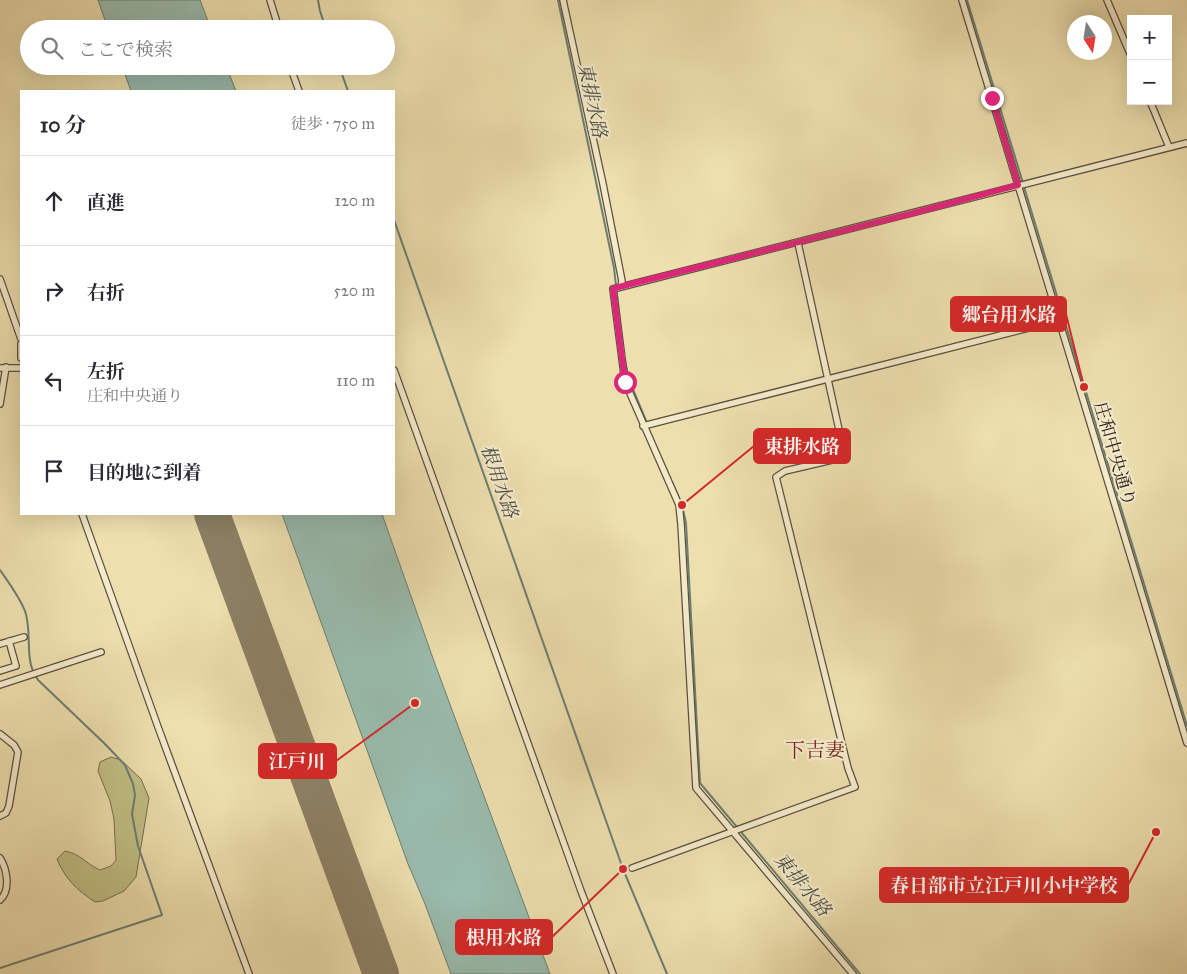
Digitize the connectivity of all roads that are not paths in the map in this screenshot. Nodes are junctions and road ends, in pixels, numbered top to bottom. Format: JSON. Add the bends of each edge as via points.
{"nodes":[{"id":1,"x":270,"y":0,"type":"edge"},
{"id":2,"x":563,"y":0,"type":"edge"},
{"id":3,"x":962,"y":0,"type":"edge"},
{"id":4,"x":1107,"y":0,"type":"edge"},
{"id":5,"x":276,"y":20,"type":"edge"},
{"id":6,"x":1127,"y":47,"type":"edge"},
{"id":7,"x":293,"y":75,"type":"edge"},
{"id":8,"x":298,"y":90,"type":"edge"},
{"id":9,"x":1152,"y":105,"type":"edge"},
{"id":10,"x":1187,"y":143,"type":"edge"},
{"id":11,"x":1169,"y":147,"type":"junction"},
{"id":12,"x":1018,"y":185,"type":"junction"},
{"id":13,"x":798,"y":243,"type":"junction"},
{"id":14,"x":0,"y":279,"type":"edge"},
{"id":15,"x":619,"y":287,"type":"junction"},
{"id":16,"x":1060,"y":320,"type":"junction"},
{"id":17,"x":20,"y":336,"type":"edge"},
{"id":18,"x":3,"y":367,"type":"edge"},
{"id":19,"x":20,"y":368,"type":"edge"},
{"id":20,"x":395,"y":373,"type":"edge"},
{"id":21,"x":828,"y":379,"type":"junction"},
{"id":22,"x":0,"y":404,"type":"edge"},
{"id":23,"x":643,"y":426,"type":"junction"},
{"id":24,"x":82,"y":515,"type":"edge"},
{"id":25,"x":24,"y":637,"type":"dead end"},
{"id":26,"x":9,"y":641,"type":"junction"},
{"id":27,"x":0,"y":644,"type":"edge"},
{"id":28,"x":101,"y":652,"type":"dead end"},
{"id":29,"x":0,"y":671,"type":"edge"},
{"id":30,"x":0,"y":685,"type":"edge"},
{"id":31,"x":0,"y":734,"type":"edge"},
{"id":32,"x":1187,"y":743,"type":"edge"},
{"id":33,"x":0,"y":816,"type":"edge"},
{"id":34,"x":734,"y":832,"type":"junction"},
{"id":35,"x":0,"y":858,"type":"edge"},
{"id":36,"x":632,"y":868,"type":"dead end"},
{"id":37,"x":0,"y":900,"type":"edge"},
{"id":38,"x":249,"y":974,"type":"edge"},
{"id":39,"x":613,"y":974,"type":"edge"},
{"id":40,"x":853,"y":974,"type":"edge"}],
"edges":[{"from":1,"to":5,"type":"street"},
{"from":2,"to":15,"type":"street","via":[[622,281]]},
{"from":3,"to":12,"type":"street","name":"庄和中央通り"},
{"from":4,"to":6,"type":"street"},
{"from":7,"to":8,"type":"street"},
{"from":9,"to":11,"type":"street"},
{"from":10,"to":11,"type":"street"},
{"from":11,"to":12,"type":"street"},
{"from":12,"to":13,"type":"street"},
{"from":12,"to":16,"type":"street","name":"庄和中央通り"},
{"from":13,"to":15,"type":"street"},
{"from":13,"to":21,"type":"street"},
{"from":14,"to":17,"type":"street"},
{"from":15,"to":23,"type":"street","via":[[613,289],[623,375]]},
{"from":16,"to":21,"type":"street"},
{"from":16,"to":32,"type":"street","name":"庄和中央通り"},
{"from":18,"to":19,"type":"street"},
{"from":18,"to":22,"type":"street"},
{"from":20,"to":39,"type":"street"},
{"from":21,"to":23,"type":"street"},
{"from":21,"to":34,"type":"street","via":[[845,457],[785,471],[776,477],[855,787]]},
{"from":23,"to":34,"type":"street","via":[[679,505],[682,524],[696,788]]},
{"from":24,"to":38,"type":"street"},
{"from":25,"to":26,"type":"street"},
{"from":26,"to":27,"type":"street"},
{"from":26,"to":29,"type":"street","via":[[16,666]]},
{"from":28,"to":30,"type":"street"},
{"from":31,"to":33,"type":"street","via":[[18,752],[9,806]]},
{"from":34,"to":36,"type":"street"},
{"from":34,"to":40,"type":"street"},
{"from":35,"to":37,"type":"street","via":[[6,871],[6,890]]}]}
